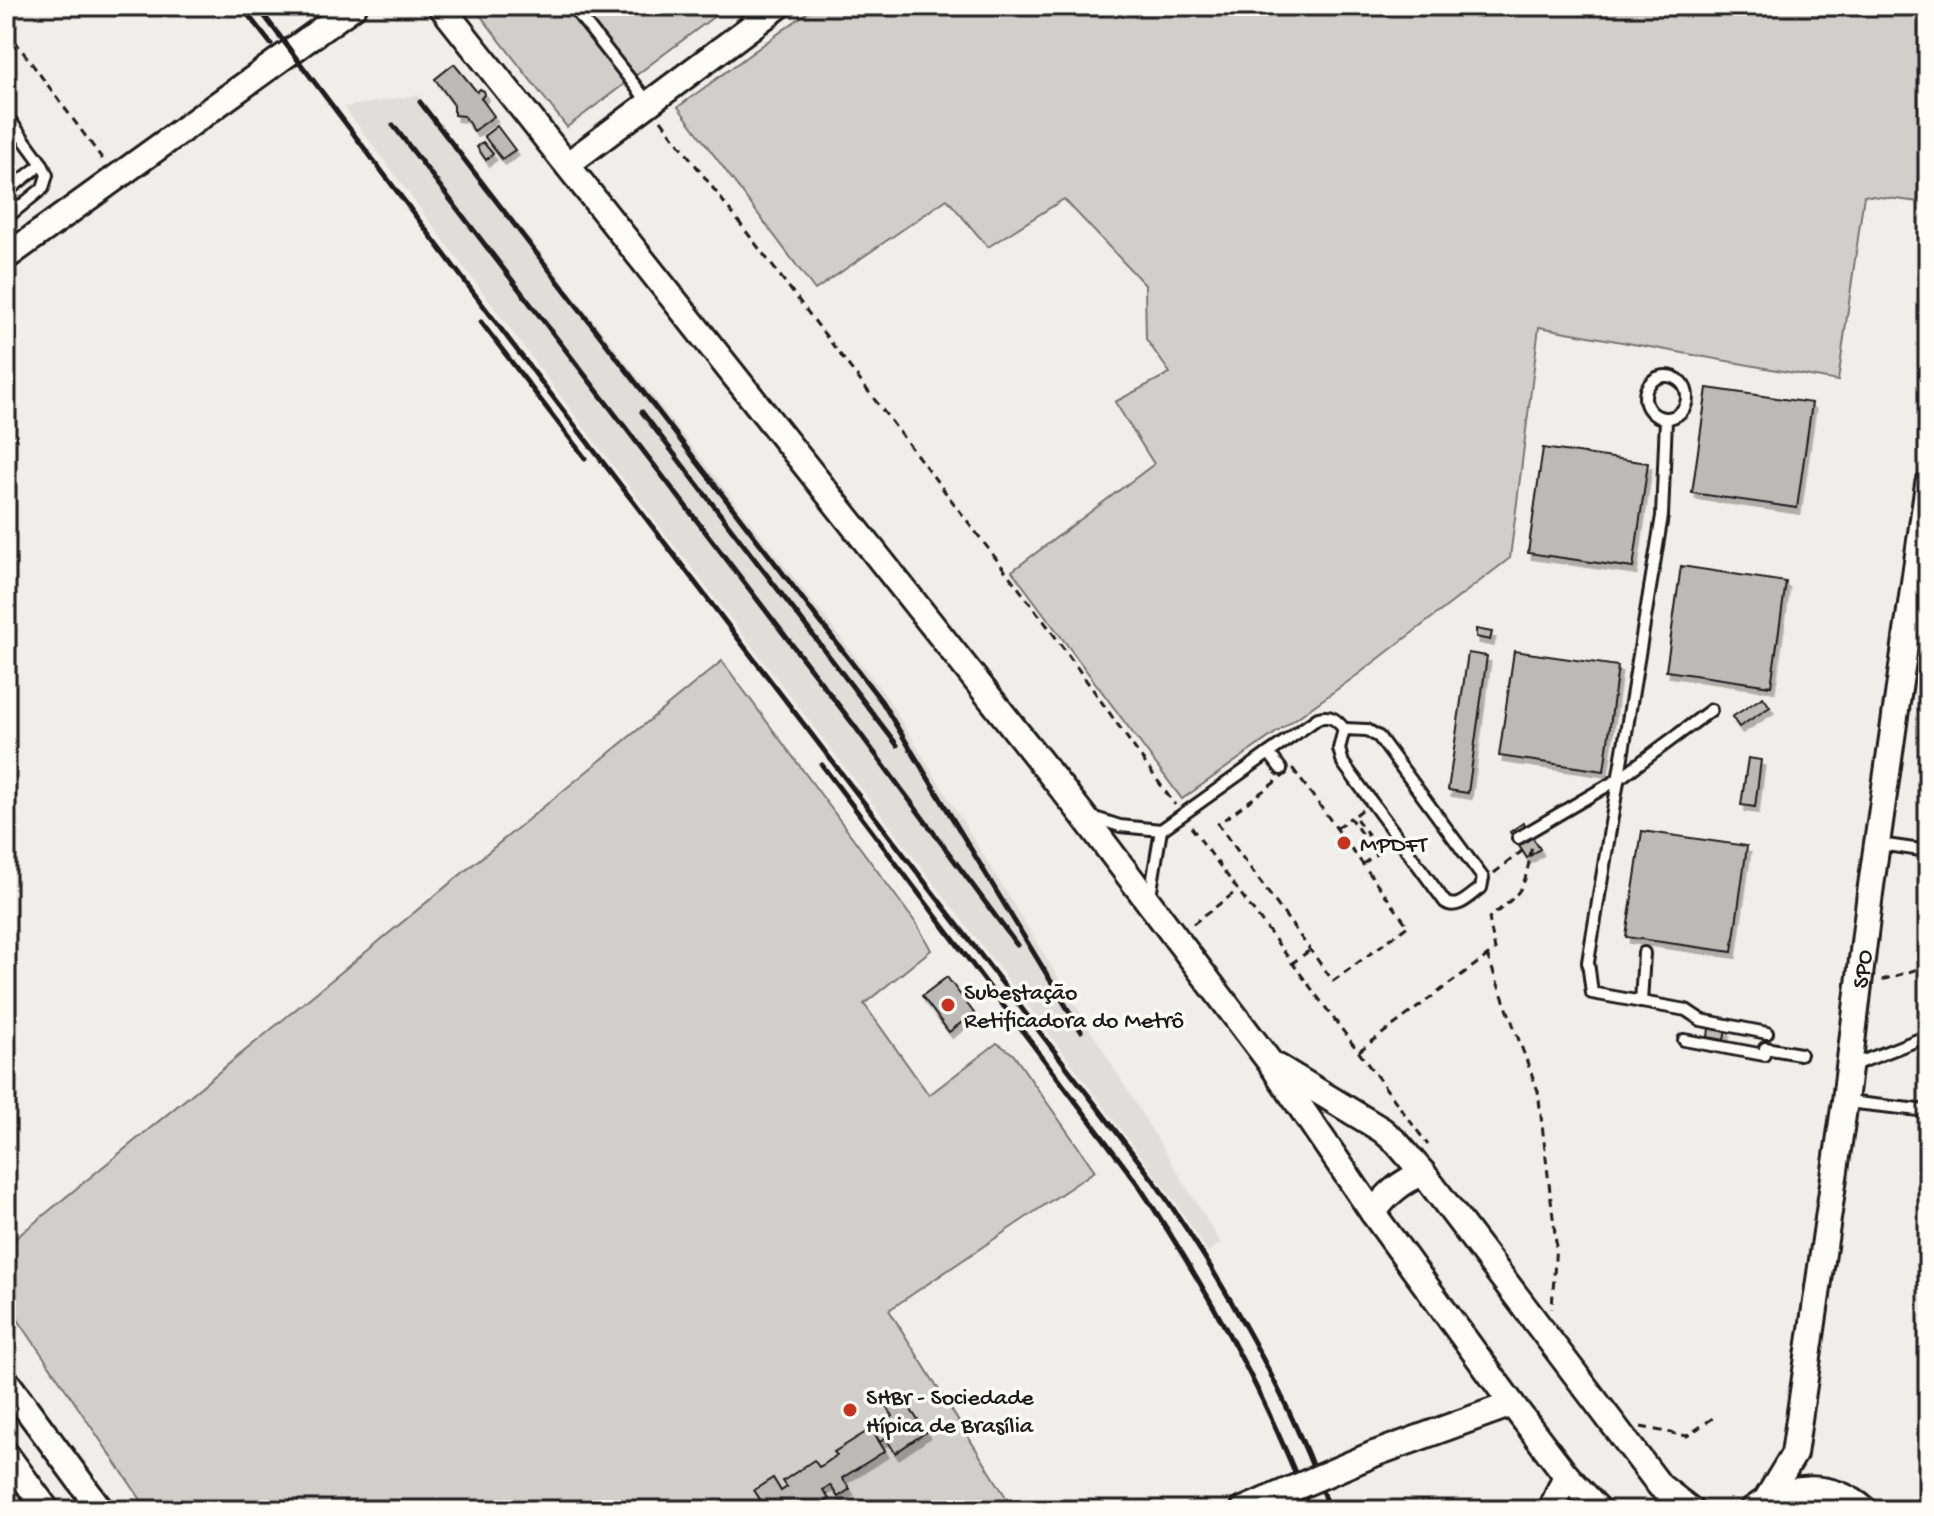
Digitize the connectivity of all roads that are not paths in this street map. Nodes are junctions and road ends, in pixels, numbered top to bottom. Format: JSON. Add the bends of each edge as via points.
{"nodes":[{"id":1,"x":354,"y":6,"type":"edge"},
{"id":2,"x":441,"y":6,"type":"edge"},
{"id":3,"x":572,"y":6,"type":"edge"},
{"id":4,"x":778,"y":6,"type":"edge"},
{"id":5,"x":750,"y":15,"type":"edge"},
{"id":6,"x":649,"y":104,"type":"junction"},
{"id":7,"x":6,"y":115,"type":"edge"},
{"id":8,"x":42,"y":164,"type":"junction"},
{"id":9,"x":568,"y":164,"type":"junction"},
{"id":10,"x":6,"y":192,"type":"edge"},
{"id":11,"x":6,"y":218,"type":"edge"},
{"id":12,"x":6,"y":257,"type":"edge"},
{"id":13,"x":1666,"y":419,"type":"junction"},
{"id":14,"x":1928,"y":484,"type":"edge"},
{"id":15,"x":1711,"y":710,"type":"dead end"},
{"id":16,"x":1344,"y":729,"type":"junction"},
{"id":17,"x":1269,"y":753,"type":"junction"},
{"id":18,"x":1281,"y":769,"type":"dead end"},
{"id":19,"x":1617,"y":780,"type":"junction"},
{"id":20,"x":1082,"y":814,"type":"junction"},
{"id":21,"x":1161,"y":830,"type":"junction"},
{"id":22,"x":1518,"y":838,"type":"dead end"},
{"id":23,"x":1877,"y":844,"type":"junction"},
{"id":24,"x":1928,"y":851,"type":"edge"},
{"id":25,"x":1149,"y":902,"type":"junction"},
{"id":26,"x":1644,"y":953,"type":"dead end"},
{"id":27,"x":1641,"y":1002,"type":"junction"},
{"id":28,"x":1767,"y":1033,"type":"dead end"},
{"id":29,"x":1928,"y":1036,"type":"edge"},
{"id":30,"x":1684,"y":1040,"type":"dead end"},
{"id":31,"x":1800,"y":1054,"type":"dead end"},
{"id":32,"x":1269,"y":1061,"type":"junction"},
{"id":33,"x":1848,"y":1067,"type":"junction"},
{"id":34,"x":1845,"y":1101,"type":"junction"},
{"id":35,"x":1928,"y":1111,"type":"edge"},
{"id":36,"x":1428,"y":1162,"type":"junction"},
{"id":37,"x":1373,"y":1213,"type":"junction"},
{"id":38,"x":6,"y":1381,"type":"edge"},
{"id":39,"x":1512,"y":1404,"type":"junction"},
{"id":40,"x":6,"y":1454,"type":"edge"},
{"id":41,"x":1794,"y":1454,"type":"junction"},
{"id":42,"x":1566,"y":1475,"type":"junction"},
{"id":43,"x":1815,"y":1488,"type":"junction"},
{"id":44,"x":1760,"y":1504,"type":"edge"},
{"id":45,"x":47,"y":1510,"type":"edge"},
{"id":46,"x":101,"y":1510,"type":"edge"},
{"id":47,"x":1243,"y":1510,"type":"edge"},
{"id":48,"x":1551,"y":1510,"type":"edge"},
{"id":49,"x":1599,"y":1510,"type":"edge"},
{"id":50,"x":1691,"y":1510,"type":"edge"},
{"id":51,"x":1865,"y":1510,"type":"edge"}],
"edges":[{"from":1,"to":12,"type":"street"},
{"from":2,"to":9,"type":"street"},
{"from":3,"to":6,"type":"lane"},
{"from":4,"to":5,"type":"street"},
{"from":5,"to":6,"type":"street"},
{"from":6,"to":9,"type":"street"},
{"from":7,"to":8,"type":"lane"},
{"from":8,"to":10,"type":"lane"},
{"from":8,"to":11,"type":"lane","via":[[47,175],[43,188]]},
{"from":9,"to":20,"type":"street"},
{"from":13,"to":13,"type":"lane","via":[[1653,415],[1645,403],[1646,390],[1656,378],[1671,376],[1684,385],[1688,400],[1681,414]]},
{"from":13,"to":19,"type":"lane","via":[[1662,516]]},
{"from":14,"to":23,"type":"street","name":"SPO"},
{"from":15,"to":19,"type":"lane"},
{"from":16,"to":16,"type":"lane","via":[[1367,730],[1379,737],[1483,878],[1481,888],[1450,906],[1343,763],[1339,749]]},
{"from":16,"to":17,"type":"lane","via":[[1327,716],[1318,718]]},
{"from":17,"to":18,"type":"lane"},
{"from":17,"to":21,"type":"lane"},
{"from":19,"to":22,"type":"lane"},
{"from":19,"to":27,"type":"lane","via":[[1588,962],[1592,993]]},
{"from":20,"to":21,"type":"lane","via":[[1120,826]]},
{"from":20,"to":25,"type":"street"},
{"from":21,"to":25,"type":"lane"},
{"from":23,"to":24,"type":"lane"},
{"from":23,"to":33,"type":"street","name":"SPO"},
{"from":25,"to":32,"type":"street"},
{"from":26,"to":27,"type":"lane"},
{"from":27,"to":28,"type":"lane"},
{"from":29,"to":33,"type":"lane"},
{"from":30,"to":31,"type":"lane"},
{"from":32,"to":36,"type":"street"},
{"from":32,"to":37,"type":"street"},
{"from":33,"to":34,"type":"street","name":"SPO"},
{"from":34,"to":35,"type":"lane"},
{"from":34,"to":41,"type":"street","name":"SPO"},
{"from":36,"to":37,"type":"street","via":[[1385,1196]]},
{"from":36,"to":50,"type":"street","via":[[1660,1486]]},
{"from":37,"to":39,"type":"street"},
{"from":38,"to":46,"type":"street"},
{"from":39,"to":42,"type":"street"},
{"from":39,"to":47,"type":"street","bridge":true,"via":[[1374,1454]]},
{"from":40,"to":45,"type":"street"},
{"from":41,"to":43,"type":"street"},
{"from":41,"to":44,"type":"street","name":"SPO"},
{"from":42,"to":48,"type":"street"},
{"from":42,"to":49,"type":"street"},
{"from":43,"to":44,"type":"street","via":[[1791,1490]]},
{"from":43,"to":51,"type":"street","via":[[1840,1494]]}]}
